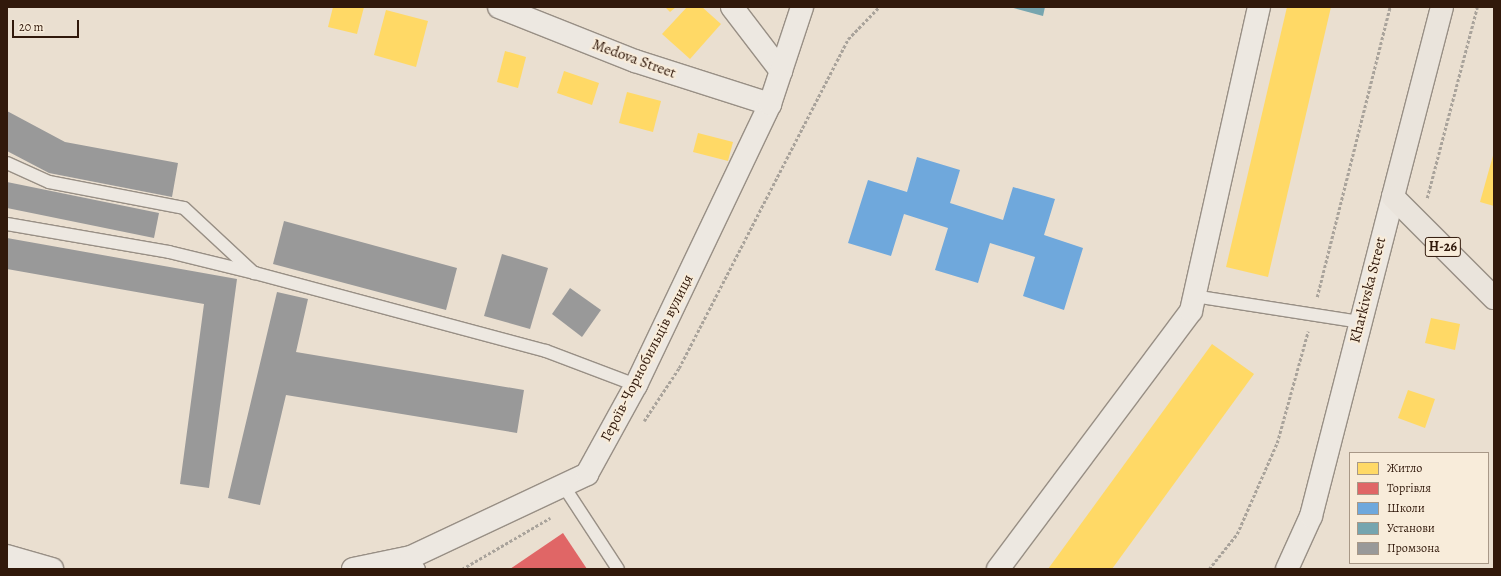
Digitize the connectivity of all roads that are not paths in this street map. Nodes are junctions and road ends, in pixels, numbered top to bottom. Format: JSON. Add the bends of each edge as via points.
{"nodes":[{"id":1,"x":499,"y":7,"type":"edge"},
{"id":2,"x":732,"y":7,"type":"edge"},
{"id":3,"x":802,"y":7,"type":"edge"},
{"id":4,"x":1259,"y":7,"type":"edge"},
{"id":5,"x":1442,"y":7,"type":"edge"},
{"id":6,"x":781,"y":71,"type":"junction"},
{"id":7,"x":770,"y":104,"type":"junction"},
{"id":8,"x":7,"y":163,"type":"edge"},
{"id":9,"x":1393,"y":197,"type":"junction"},
{"id":10,"x":7,"y":224,"type":"edge"},
{"id":11,"x":255,"y":273,"type":"junction"},
{"id":12,"x":1194,"y":296,"type":"junction"},
{"id":13,"x":1494,"y":298,"type":"edge"},
{"id":14,"x":1360,"y":322,"type":"junction"},
{"id":15,"x":636,"y":385,"type":"junction"},
{"id":16,"x":563,"y":485,"type":"junction"},
{"id":17,"x":7,"y":556,"type":"edge"},
{"id":18,"x":415,"y":563,"type":"edge"},
{"id":19,"x":52,"y":569,"type":"edge"},
{"id":20,"x":353,"y":569,"type":"edge"},
{"id":21,"x":618,"y":569,"type":"edge"},
{"id":22,"x":998,"y":569,"type":"edge"},
{"id":23,"x":1287,"y":569,"type":"edge"}],
"edges":[{"from":1,"to":7,"type":"street","name":"Medova Street","via":[[635,61]]},
{"from":2,"to":6,"type":"street"},
{"from":3,"to":6,"type":"street","name":"Героїв-Чорнобильців вулиця"},
{"from":4,"to":12,"type":"street"},
{"from":5,"to":9,"type":"main road","name":"Kharkivska Street"},
{"from":6,"to":7,"type":"street","name":"Героїв-Чорнобильців вулиця"},
{"from":7,"to":15,"type":"street","name":"Героїв-Чорнобильців вулиця"},
{"from":8,"to":11,"type":"lane","via":[[49,182],[184,208]]},
{"from":9,"to":13,"type":"main road","number":"Н-26"},
{"from":9,"to":14,"type":"street","name":"Kharkivska Street"},
{"from":10,"to":11,"type":"lane","via":[[168,252]]},
{"from":11,"to":15,"type":"lane","via":[[546,351]]},
{"from":12,"to":14,"type":"lane"},
{"from":12,"to":22,"type":"street","via":[[1191,311]]},
{"from":14,"to":23,"type":"street","name":"Kharkivska Street","via":[[1311,516]]},
{"from":15,"to":16,"type":"street","name":"Героїв-Чорнобильців вулиця","via":[[587,474]]},
{"from":16,"to":18,"type":"street","name":"Героїв-Чорнобильців вулиця"},
{"from":16,"to":21,"type":"lane"},
{"from":17,"to":19,"type":"street"},
{"from":18,"to":20,"type":"street","name":"Героїв-Чорнобильців вулиця"}]}
